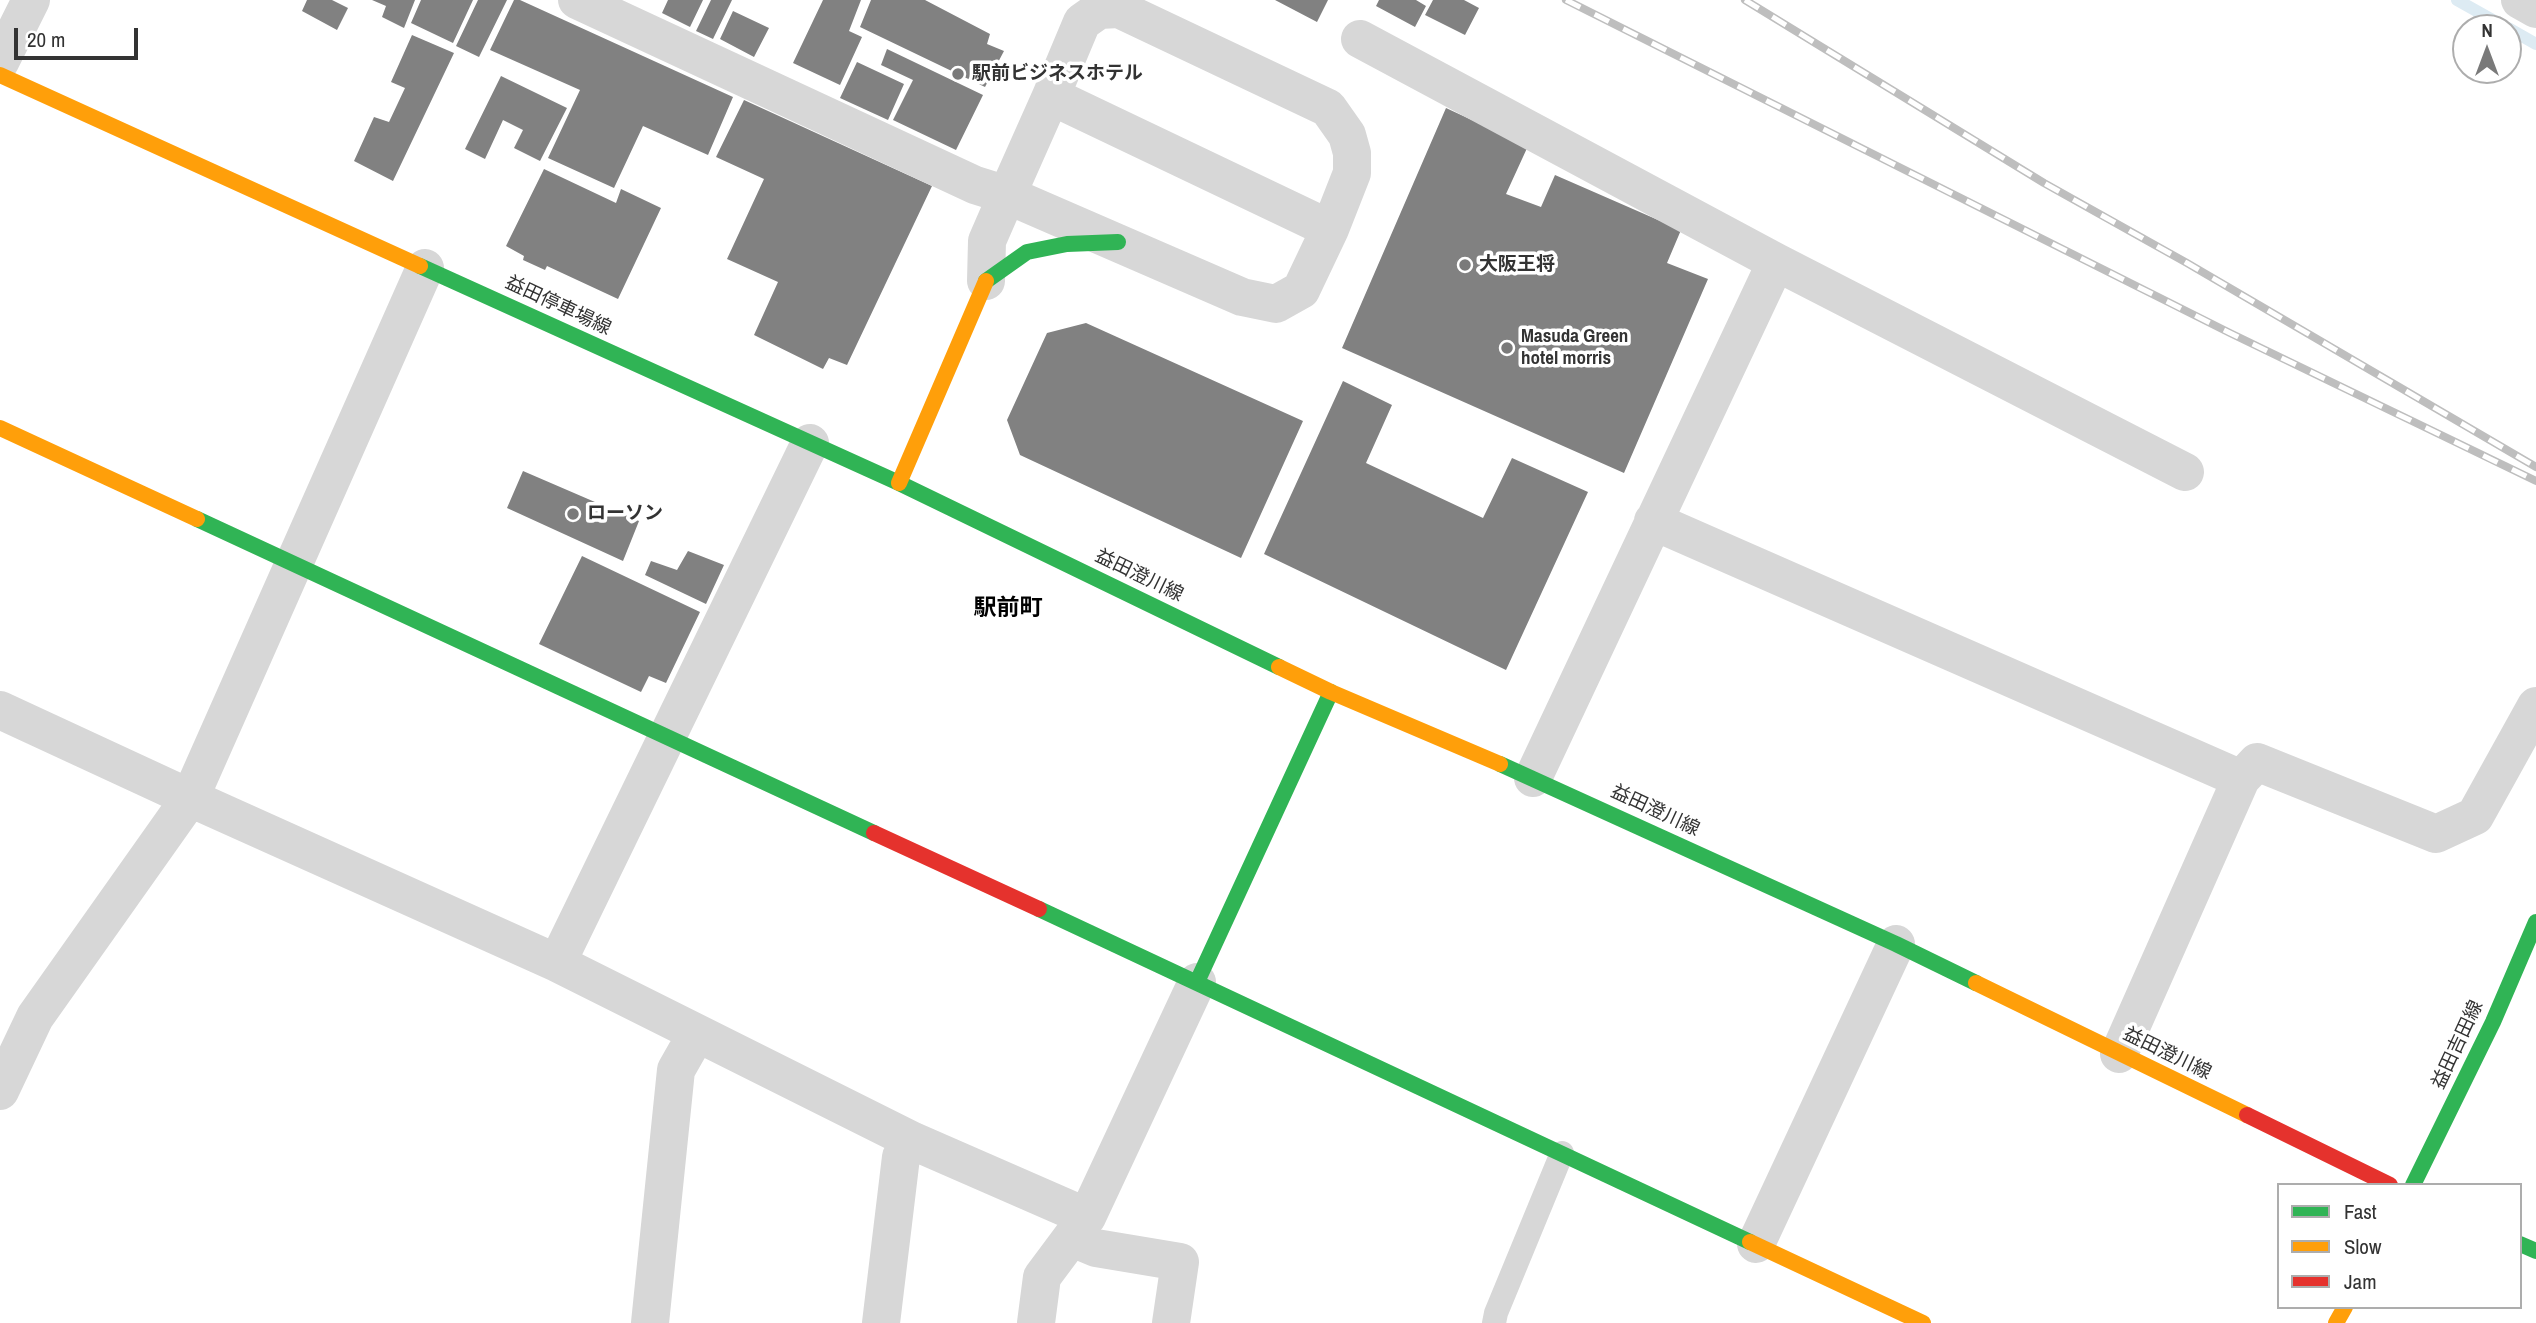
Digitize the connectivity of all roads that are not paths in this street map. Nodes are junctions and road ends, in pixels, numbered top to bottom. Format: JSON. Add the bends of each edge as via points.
{"nodes":[{"id":1,"x":31,"y":0,"type":"edge"},
{"id":2,"x":577,"y":0,"type":"edge"},
{"id":3,"x":2520,"y":0,"type":"edge"},
{"id":4,"x":2536,"y":9,"type":"edge"},
{"id":5,"x":1360,"y":39,"type":"dead end"},
{"id":6,"x":0,"y":62,"type":"edge"},
{"id":7,"x":0,"y":75,"type":"edge"},
{"id":8,"x":1051,"y":96,"type":"junction"},
{"id":9,"x":1007,"y":195,"type":"junction"},
{"id":10,"x":1330,"y":229,"type":"junction"},
{"id":11,"x":1118,"y":242,"type":"junction"},
{"id":12,"x":1776,"y":262,"type":"junction"},
{"id":13,"x":425,"y":268,"type":"junction"},
{"id":14,"x":986,"y":281,"type":"junction"},
{"id":15,"x":0,"y":428,"type":"edge"},
{"id":16,"x":810,"y":443,"type":"junction"},
{"id":17,"x":2185,"y":472,"type":"dead end"},
{"id":18,"x":899,"y":483,"type":"junction"},
{"id":19,"x":1653,"y":521,"type":"junction"},
{"id":20,"x":293,"y":564,"type":"junction"},
{"id":21,"x":1331,"y":692,"type":"junction"},
{"id":22,"x":2536,"y":706,"type":"edge"},
{"id":23,"x":0,"y":710,"type":"edge"},
{"id":24,"x":667,"y":737,"type":"junction"},
{"id":25,"x":1533,"y":778,"type":"junction"},
{"id":26,"x":2241,"y":779,"type":"junction"},
{"id":27,"x":190,"y":798,"type":"junction"},
{"id":28,"x":2536,"y":922,"type":"edge"},
{"id":29,"x":1896,"y":944,"type":"junction"},
{"id":30,"x":558,"y":963,"type":"junction"},
{"id":31,"x":1197,"y":982,"type":"junction"},
{"id":32,"x":697,"y":1033,"type":"junction"},
{"id":33,"x":2119,"y":1054,"type":"junction"},
{"id":34,"x":0,"y":1091,"type":"edge"},
{"id":35,"x":913,"y":1141,"type":"junction"},
{"id":36,"x":1562,"y":1153,"type":"junction"},
{"id":37,"x":2386,"y":1183,"type":"edge"},
{"id":38,"x":2414,"y":1183,"type":"edge"},
{"id":39,"x":1080,"y":1227,"type":"junction"},
{"id":40,"x":1756,"y":1244,"type":"junction"},
{"id":41,"x":650,"y":1323,"type":"edge"},
{"id":42,"x":881,"y":1323,"type":"edge"},
{"id":43,"x":1037,"y":1323,"type":"edge"},
{"id":44,"x":1171,"y":1323,"type":"edge"},
{"id":45,"x":1494,"y":1323,"type":"edge"},
{"id":46,"x":1923,"y":1323,"type":"edge"}],
"edges":[{"from":1,"to":6,"type":"street"},
{"from":2,"to":9,"type":"street","via":[[975,185]]},
{"from":3,"to":4,"type":"street"},
{"from":5,"to":12,"type":"street"},
{"from":7,"to":13,"type":"main road","name":"益田停車場線"},
{"from":8,"to":9,"type":"street"},
{"from":8,"to":10,"type":"street"},
{"from":8,"to":10,"type":"street","via":[[1082,22],[1099,10],[1119,9],[1328,108],[1347,135],[1352,153],[1352,173]]},
{"from":9,"to":11,"type":"street"},
{"from":9,"to":14,"type":"street","via":[[987,241]]},
{"from":10,"to":11,"type":"street","via":[[1301,290],[1276,304],[1242,297]]},
{"from":11,"to":14,"type":"main road","via":[[1066,243],[1027,253]]},
{"from":12,"to":17,"type":"street"},
{"from":12,"to":19,"type":"street"},
{"from":13,"to":16,"type":"main road","name":"益田停車場線"},
{"from":13,"to":20,"type":"street"},
{"from":14,"to":18,"type":"main road"},
{"from":15,"to":20,"type":"main road"},
{"from":16,"to":18,"type":"main road","name":"益田停車場線"},
{"from":16,"to":24,"type":"street"},
{"from":18,"to":21,"type":"main road","name":"益田澄川線"},
{"from":19,"to":25,"type":"street"},
{"from":19,"to":26,"type":"street"},
{"from":20,"to":24,"type":"main road"},
{"from":20,"to":27,"type":"street"},
{"from":21,"to":25,"type":"main road","name":"益田澄川線"},
{"from":21,"to":31,"type":"main road"},
{"from":22,"to":26,"type":"street","via":[[2475,816],[2436,834],[2257,762]]},
{"from":23,"to":27,"type":"street"},
{"from":24,"to":30,"type":"street"},
{"from":24,"to":31,"type":"main road"},
{"from":25,"to":29,"type":"main road","name":"益田澄川線"},
{"from":26,"to":33,"type":"street"},
{"from":27,"to":30,"type":"street"},
{"from":27,"to":34,"type":"street","via":[[35,1017]]},
{"from":28,"to":38,"type":"main road","name":"益田吉田線"},
{"from":29,"to":33,"type":"main road","name":"益田澄川線"},
{"from":29,"to":40,"type":"street"},
{"from":30,"to":32,"type":"street"},
{"from":31,"to":36,"type":"main road"},
{"from":31,"to":39,"type":"street"},
{"from":32,"to":35,"type":"street"},
{"from":32,"to":41,"type":"street","via":[[676,1070]]},
{"from":33,"to":37,"type":"main road","name":"益田澄川線"},
{"from":35,"to":39,"type":"street"},
{"from":35,"to":42,"type":"street","via":[[901,1157]]},
{"from":36,"to":40,"type":"main road"},
{"from":36,"to":45,"type":"lane"},
{"from":39,"to":43,"type":"street","via":[[1042,1277]]},
{"from":39,"to":44,"type":"street","via":[[1096,1248],[1180,1262]]},
{"from":40,"to":46,"type":"main road"}]}
